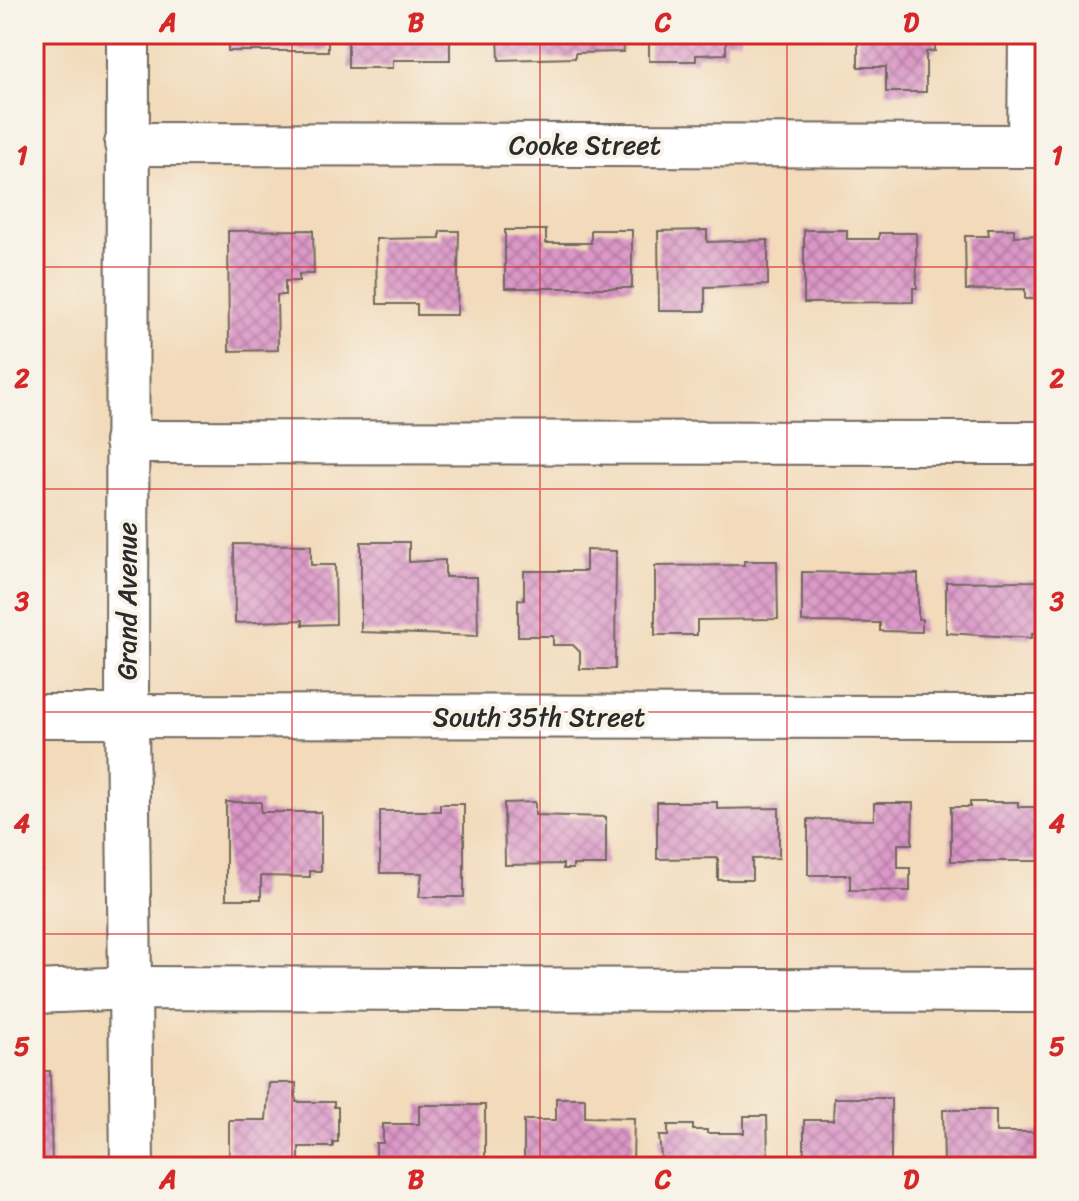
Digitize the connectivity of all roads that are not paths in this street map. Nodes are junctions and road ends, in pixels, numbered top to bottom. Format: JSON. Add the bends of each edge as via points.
{"nodes":[{"id":1,"x":128,"y":34,"type":"edge"},
{"id":2,"x":1030,"y":34,"type":"edge"},
{"id":3,"x":126,"y":144,"type":"junction"},
{"id":4,"x":1037,"y":146,"type":"edge"},
{"id":5,"x":126,"y":442,"type":"junction"},
{"id":6,"x":1045,"y":443,"type":"edge"},
{"id":7,"x":34,"y":716,"type":"edge"},
{"id":8,"x":127,"y":717,"type":"junction"},
{"id":9,"x":1045,"y":717,"type":"edge"},
{"id":10,"x":133,"y":988,"type":"junction"},
{"id":11,"x":1045,"y":991,"type":"edge"},
{"id":12,"x":34,"y":992,"type":"edge"},
{"id":13,"x":132,"y":1167,"type":"edge"}],
"edges":[{"from":1,"to":3,"type":"street","name":"Grand Avenue"},
{"from":2,"to":4,"type":"street"},
{"from":3,"to":4,"type":"street","name":"Cooke Street"},
{"from":3,"to":5,"type":"street","name":"Grand Avenue"},
{"from":5,"to":6,"type":"street"},
{"from":5,"to":8,"type":"street","name":"Grand Avenue"},
{"from":7,"to":8,"type":"street","name":"South 35th Street"},
{"from":8,"to":9,"type":"street","name":"South 35th Street"},
{"from":8,"to":10,"type":"street","name":"Grand Avenue"},
{"from":10,"to":11,"type":"street"},
{"from":10,"to":12,"type":"street"},
{"from":10,"to":13,"type":"street","name":"Grand Avenue"}]}
